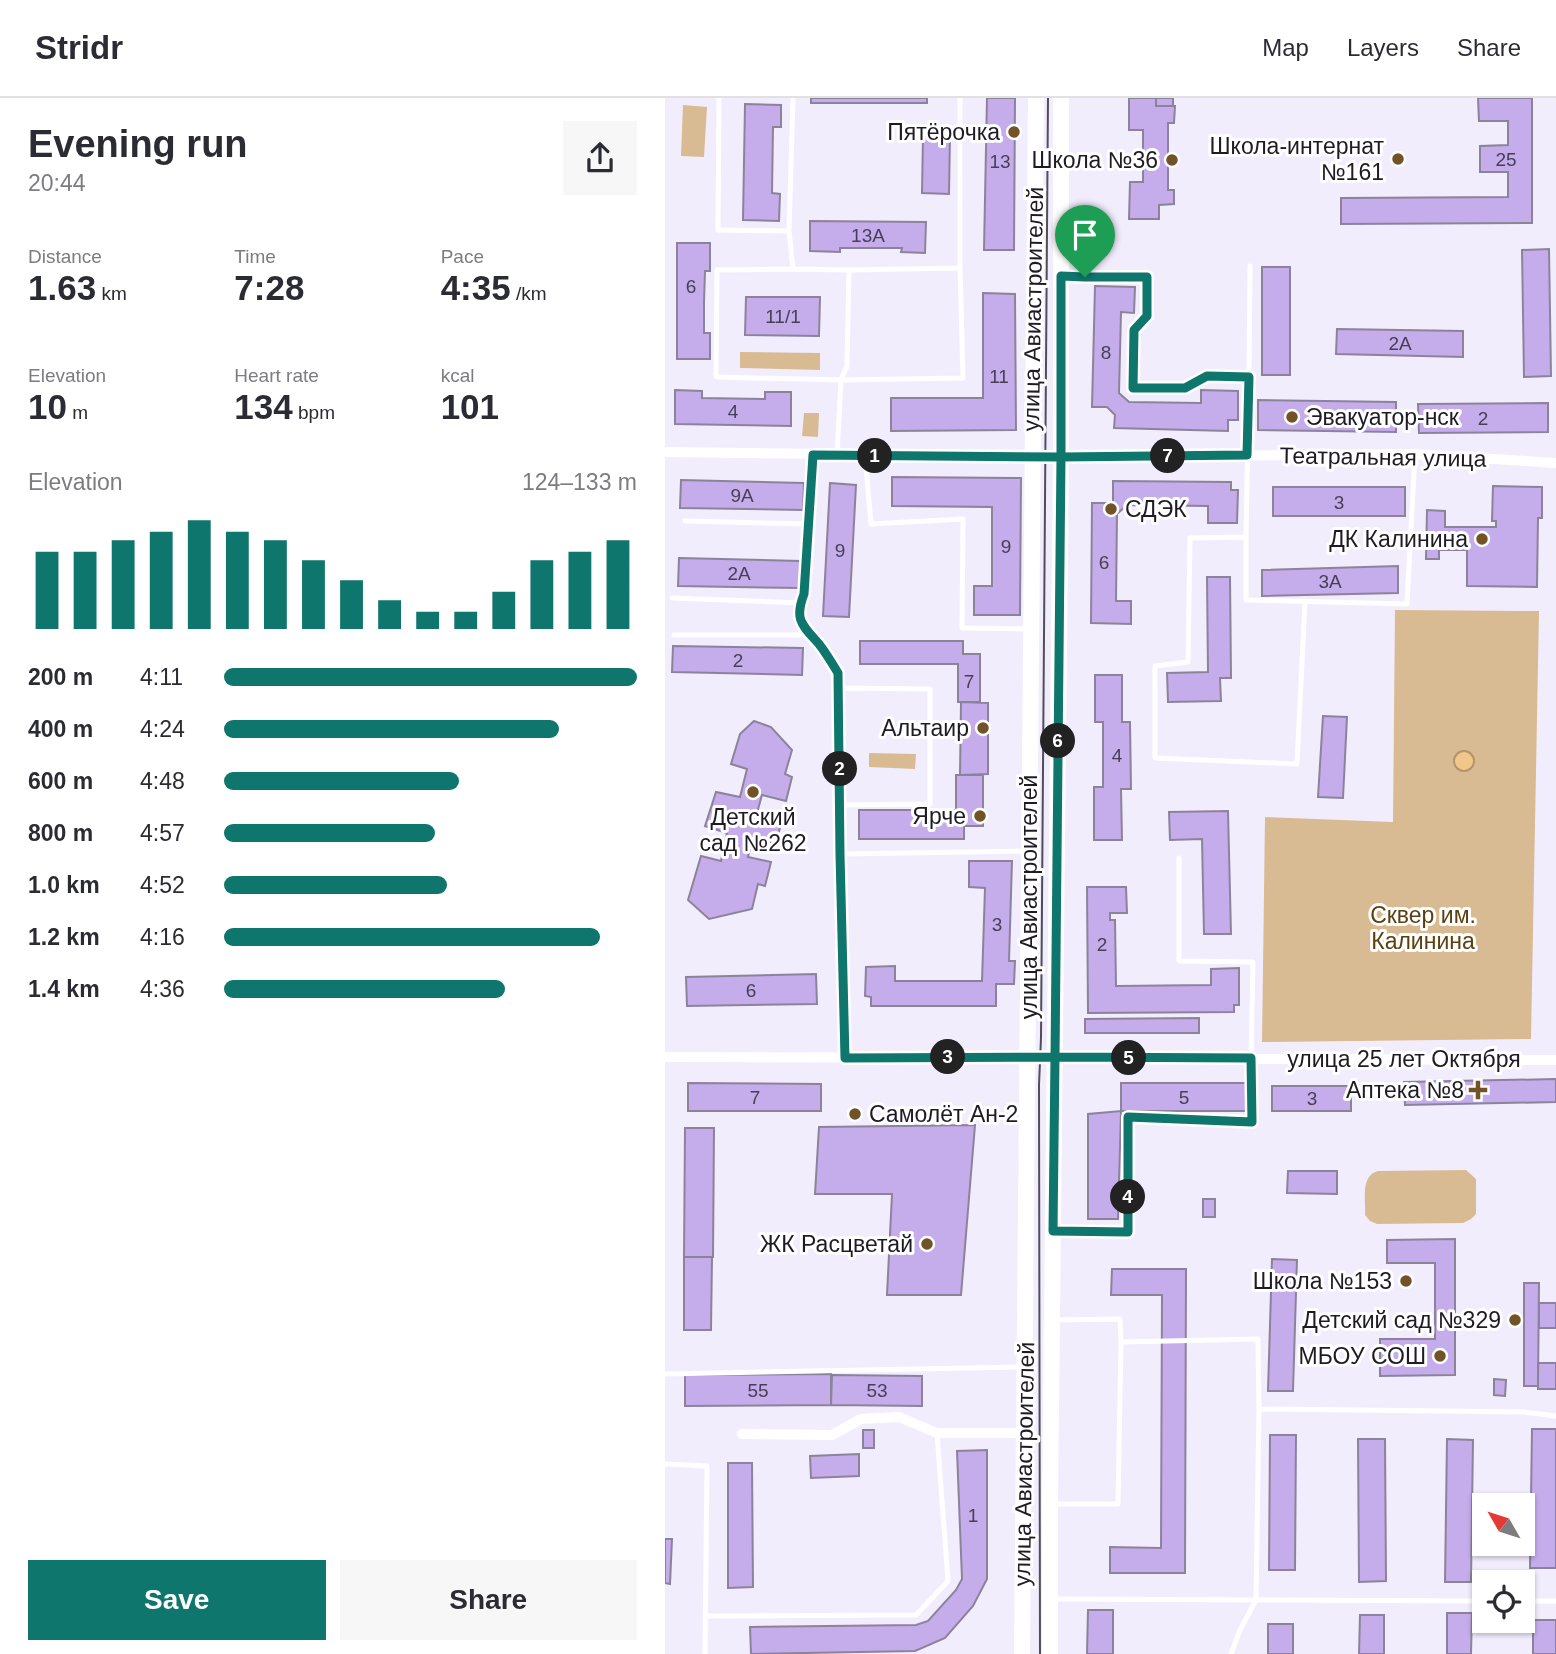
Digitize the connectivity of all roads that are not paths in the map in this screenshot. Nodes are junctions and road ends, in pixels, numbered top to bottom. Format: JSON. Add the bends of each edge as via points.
{"nodes":[{"id":1,"x":719,"y":98,"type":"edge"},
{"id":2,"x":793,"y":98,"type":"edge"},
{"id":3,"x":960,"y":98,"type":"edge"},
{"id":4,"x":1036,"y":98,"type":"edge"},
{"id":5,"x":1061,"y":98,"type":"edge"},
{"id":6,"x":789,"y":230,"type":"junction"},
{"id":7,"x":1250,"y":266,"type":"dead end"},
{"id":8,"x":960,"y":268,"type":"junction"},
{"id":9,"x":793,"y":269,"type":"junction"},
{"id":10,"x":849,"y":270,"type":"junction"},
{"id":11,"x":1061,"y":276,"type":"junction"},
{"id":12,"x":1249,"y":377,"type":"junction"},
{"id":13,"x":841,"y":380,"type":"junction"},
{"id":14,"x":665,"y":452,"type":"edge"},
{"id":15,"x":837,"y":454,"type":"junction"},
{"id":16,"x":1415,"y":454,"type":"junction"},
{"id":17,"x":813,"y":455,"type":"junction"},
{"id":18,"x":1247,"y":455,"type":"junction"},
{"id":19,"x":866,"y":456,"type":"junction"},
{"id":20,"x":1032,"y":456,"type":"junction"},
{"id":21,"x":1061,"y":457,"type":"junction"},
{"id":22,"x":1556,"y":463,"type":"edge"},
{"id":23,"x":685,"y":521,"type":"dead end"},
{"id":24,"x":808,"y":524,"type":"junction"},
{"id":25,"x":1246,"y":537,"type":"junction"},
{"id":26,"x":672,"y":598,"type":"dead end"},
{"id":27,"x":1305,"y":601,"type":"junction"},
{"id":28,"x":800,"y":603,"type":"junction"},
{"id":29,"x":1031,"y":629,"type":"junction"},
{"id":30,"x":674,"y":635,"type":"dead end"},
{"id":31,"x":810,"y":635,"type":"junction"},
{"id":32,"x":838,"y":688,"type":"junction"},
{"id":33,"x":840,"y":805,"type":"junction"},
{"id":34,"x":1029,"y":851,"type":"junction"},
{"id":35,"x":840,"y":854,"type":"junction"},
{"id":36,"x":1179,"y":858,"type":"dead end"},
{"id":37,"x":665,"y":1057,"type":"edge"},
{"id":38,"x":1028,"y":1057,"type":"junction"},
{"id":39,"x":1055,"y":1057,"type":"junction"},
{"id":40,"x":845,"y":1058,"type":"junction"},
{"id":41,"x":1251,"y":1058,"type":"junction"},
{"id":42,"x":1556,"y":1060,"type":"edge"},
{"id":43,"x":1053,"y":1231,"type":"junction"},
{"id":44,"x":1052,"y":1320,"type":"junction"},
{"id":45,"x":1121,"y":1342,"type":"junction"},
{"id":46,"x":1025,"y":1367,"type":"junction"},
{"id":47,"x":665,"y":1374,"type":"edge"},
{"id":48,"x":1259,"y":1409,"type":"junction"},
{"id":49,"x":1556,"y":1416,"type":"edge"},
{"id":50,"x":937,"y":1433,"type":"junction"},
{"id":51,"x":1024,"y":1433,"type":"junction"},
{"id":52,"x":742,"y":1434,"type":"dead end"},
{"id":53,"x":665,"y":1464,"type":"edge"},
{"id":54,"x":1050,"y":1504,"type":"junction"},
{"id":55,"x":1050,"y":1599,"type":"junction"},
{"id":56,"x":1256,"y":1600,"type":"junction"},
{"id":57,"x":1472,"y":1601,"type":"edge"},
{"id":58,"x":1535,"y":1601,"type":"edge"},
{"id":59,"x":1556,"y":1601,"type":"edge"},
{"id":60,"x":705,"y":1616,"type":"junction"},
{"id":61,"x":705,"y":1654,"type":"edge"},
{"id":62,"x":1022,"y":1654,"type":"edge"},
{"id":63,"x":1050,"y":1654,"type":"edge"},
{"id":64,"x":1231,"y":1654,"type":"edge"}],
"edges":[{"from":1,"to":6,"type":"lane","via":[[717,230]]},
{"from":2,"to":6,"type":"lane"},
{"from":3,"to":8,"type":"lane"},
{"from":4,"to":20,"type":"main road","name":"улица Авиастроителей"},
{"from":5,"to":11,"type":"main road","name":"улица Авиастроителей"},
{"from":6,"to":9,"type":"lane"},
{"from":7,"to":12,"type":"lane"},
{"from":8,"to":10,"type":"lane"},
{"from":8,"to":13,"type":"lane","via":[[963,378]]},
{"from":9,"to":10,"type":"lane"},
{"from":9,"to":13,"type":"lane","via":[[717,270],[716,377]]},
{"from":10,"to":13,"type":"lane","via":[[847,366]]},
{"from":11,"to":12,"type":"lane","via":[[1147,277],[1147,316],[1134,330],[1133,388],[1185,388],[1207,376]]},
{"from":11,"to":21,"type":"main road","name":"улица Авиастроителей"},
{"from":12,"to":18,"type":"lane"},
{"from":13,"to":15,"type":"lane"},
{"from":14,"to":17,"type":"street","name":"Театральная улица"},
{"from":15,"to":17,"type":"street","name":"Театральная улица"},
{"from":15,"to":19,"type":"street","name":"Театральная улица"},
{"from":16,"to":18,"type":"street","name":"Театральная улица"},
{"from":16,"to":22,"type":"street","name":"Театральная улица"},
{"from":16,"to":27,"type":"lane","via":[[1407,604]]},
{"from":17,"to":24,"type":"lane"},
{"from":18,"to":21,"type":"street","name":"Театральная улица"},
{"from":18,"to":25,"type":"lane"},
{"from":19,"to":20,"type":"street","name":"Театральная улица"},
{"from":19,"to":29,"type":"lane","via":[[871,524],[963,519],[962,628]]},
{"from":20,"to":21,"type":"street","name":"Театральная улица"},
{"from":20,"to":29,"type":"main road","name":"улица Авиастроителей"},
{"from":21,"to":39,"type":"main road","name":"улица Авиастроителей"},
{"from":23,"to":24,"type":"lane"},
{"from":24,"to":28,"type":"lane"},
{"from":25,"to":27,"type":"lane","via":[[1246,600]]},
{"from":25,"to":27,"type":"lane","via":[[1190,538],[1188,662],[1155,666],[1155,758],[1297,764]]},
{"from":26,"to":28,"type":"lane"},
{"from":28,"to":31,"type":"lane","via":[[803,628]]},
{"from":29,"to":34,"type":"main road","name":"улица Авиастроителей"},
{"from":30,"to":31,"type":"lane"},
{"from":31,"to":32,"type":"lane","via":[[838,673]]},
{"from":32,"to":33,"type":"lane"},
{"from":32,"to":33,"type":"lane","via":[[930,688],[930,804]]},
{"from":33,"to":35,"type":"lane"},
{"from":34,"to":35,"type":"lane"},
{"from":34,"to":38,"type":"main road","name":"улица Авиастроителей"},
{"from":35,"to":40,"type":"lane"},
{"from":36,"to":41,"type":"lane","via":[[1179,961],[1253,962]]},
{"from":37,"to":40,"type":"street","name":"улица 25 лет Октября"},
{"from":38,"to":39,"type":"street","name":"улица 25 лет Октября"},
{"from":38,"to":40,"type":"street","name":"улица 25 лет Октября"},
{"from":38,"to":46,"type":"main road","name":"улица Авиастроителей"},
{"from":39,"to":41,"type":"street","name":"улица 25 лет Октября"},
{"from":39,"to":43,"type":"main road","name":"улица Авиастроителей"},
{"from":41,"to":42,"type":"street","name":"улица 25 лет Октября"},
{"from":41,"to":43,"type":"lane","via":[[1252,1122],[1128,1117],[1128,1232]]},
{"from":43,"to":44,"type":"main road","name":"улица Авиастроителей"},
{"from":44,"to":45,"type":"lane","via":[[1120,1319]]},
{"from":44,"to":54,"type":"main road","name":"улица Авиастроителей"},
{"from":45,"to":48,"type":"lane","via":[[1258,1339]]},
{"from":45,"to":54,"type":"lane","via":[[1118,1504]]},
{"from":46,"to":47,"type":"lane"},
{"from":46,"to":51,"type":"main road","name":"улица Авиастроителей"},
{"from":48,"to":49,"type":"lane"},
{"from":48,"to":56,"type":"lane"},
{"from":50,"to":51,"type":"street"},
{"from":50,"to":52,"type":"street","via":[[899,1417],[862,1419],[832,1435]]},
{"from":50,"to":60,"type":"lane","via":[[948,1581],[916,1615]]},
{"from":51,"to":62,"type":"main road","name":"улица Авиастроителей"},
{"from":53,"to":60,"type":"lane","via":[[707,1466]]},
{"from":54,"to":55,"type":"main road","name":"улица Авиастроителей"},
{"from":55,"to":56,"type":"lane"},
{"from":55,"to":63,"type":"main road","name":"улица Авиастроителей"},
{"from":56,"to":57,"type":"lane"},
{"from":56,"to":64,"type":"lane"},
{"from":58,"to":59,"type":"lane"},
{"from":60,"to":61,"type":"lane"}]}
